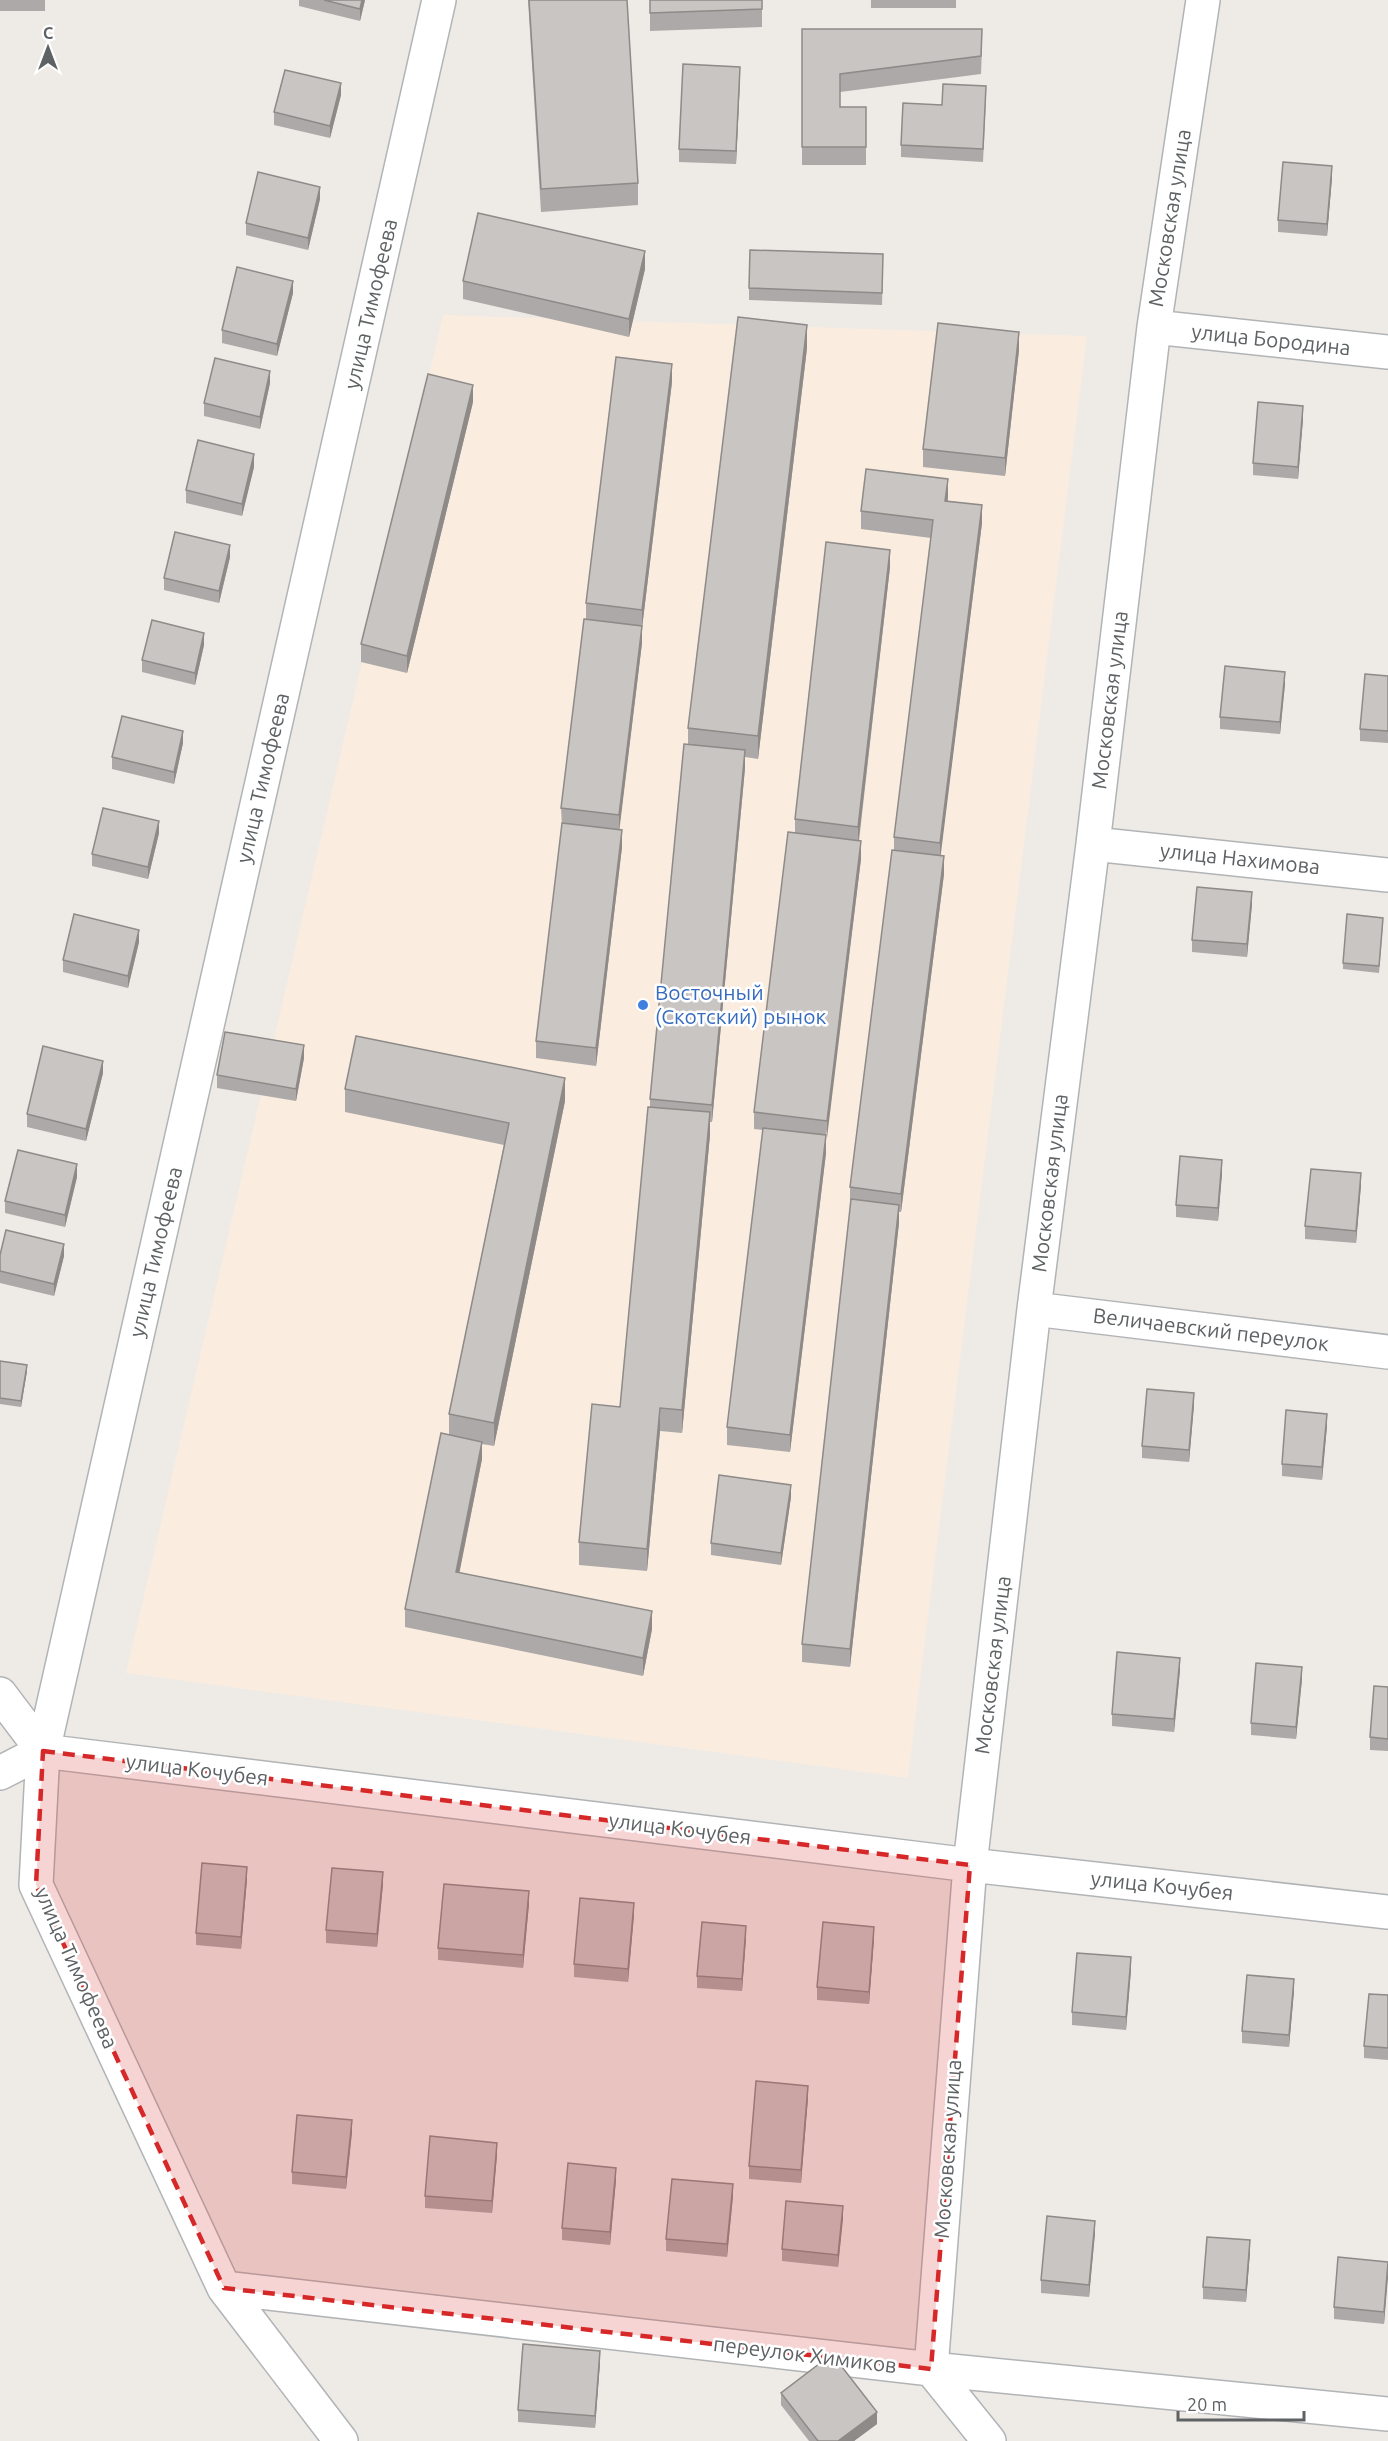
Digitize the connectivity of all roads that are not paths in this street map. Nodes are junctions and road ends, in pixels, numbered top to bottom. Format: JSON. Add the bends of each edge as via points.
{"nodes":[{"id":1,"x":440,"y":0,"type":"edge"},
{"id":2,"x":1203,"y":0,"type":"edge"},
{"id":3,"x":1154,"y":327,"type":"junction"},
{"id":4,"x":1388,"y":352,"type":"edge"},
{"id":5,"x":1093,"y":844,"type":"junction"},
{"id":6,"x":1388,"y":875,"type":"edge"},
{"id":7,"x":1034,"y":1309,"type":"junction"},
{"id":8,"x":1388,"y":1352,"type":"edge"},
{"id":9,"x":0,"y":1694,"type":"edge"},
{"id":10,"x":43,"y":1751,"type":"junction"},
{"id":11,"x":0,"y":1773,"type":"edge"},
{"id":12,"x":970,"y":1864,"type":"junction"},
{"id":13,"x":1388,"y":1912,"type":"edge"},
{"id":14,"x":224,"y":2288,"type":"junction"},
{"id":15,"x":931,"y":2369,"type":"junction"},
{"id":16,"x":1388,"y":2414,"type":"edge"},
{"id":17,"x":341,"y":2441,"type":"edge"},
{"id":18,"x":989,"y":2441,"type":"edge"}],
"edges":[{"from":1,"to":10,"type":"street","name":"улица Тимофеева"},
{"from":2,"to":3,"type":"street","name":"Московская улица"},
{"from":3,"to":4,"type":"street","name":"улица Бородина"},
{"from":3,"to":5,"type":"street","name":"Московская улица"},
{"from":5,"to":6,"type":"street","name":"улица Нахимова"},
{"from":5,"to":7,"type":"street","name":"Московская улица"},
{"from":7,"to":8,"type":"street","name":"Величаевский переулок"},
{"from":7,"to":12,"type":"street","name":"Московская улица"},
{"from":9,"to":10,"type":"street"},
{"from":10,"to":11,"type":"street"},
{"from":10,"to":12,"type":"street","name":"улица Кочубея"},
{"from":10,"to":14,"type":"street","name":"улица Тимофеева","via":[[36,1885]]},
{"from":12,"to":13,"type":"street","name":"улица Кочубея"},
{"from":12,"to":15,"type":"street","name":"Московская улица"},
{"from":14,"to":15,"type":"street","name":"переулок Химиков"},
{"from":14,"to":17,"type":"street","name":"улица Тимофеева"},
{"from":15,"to":16,"type":"street","name":"переулок Химиков"},
{"from":15,"to":18,"type":"street"}]}
